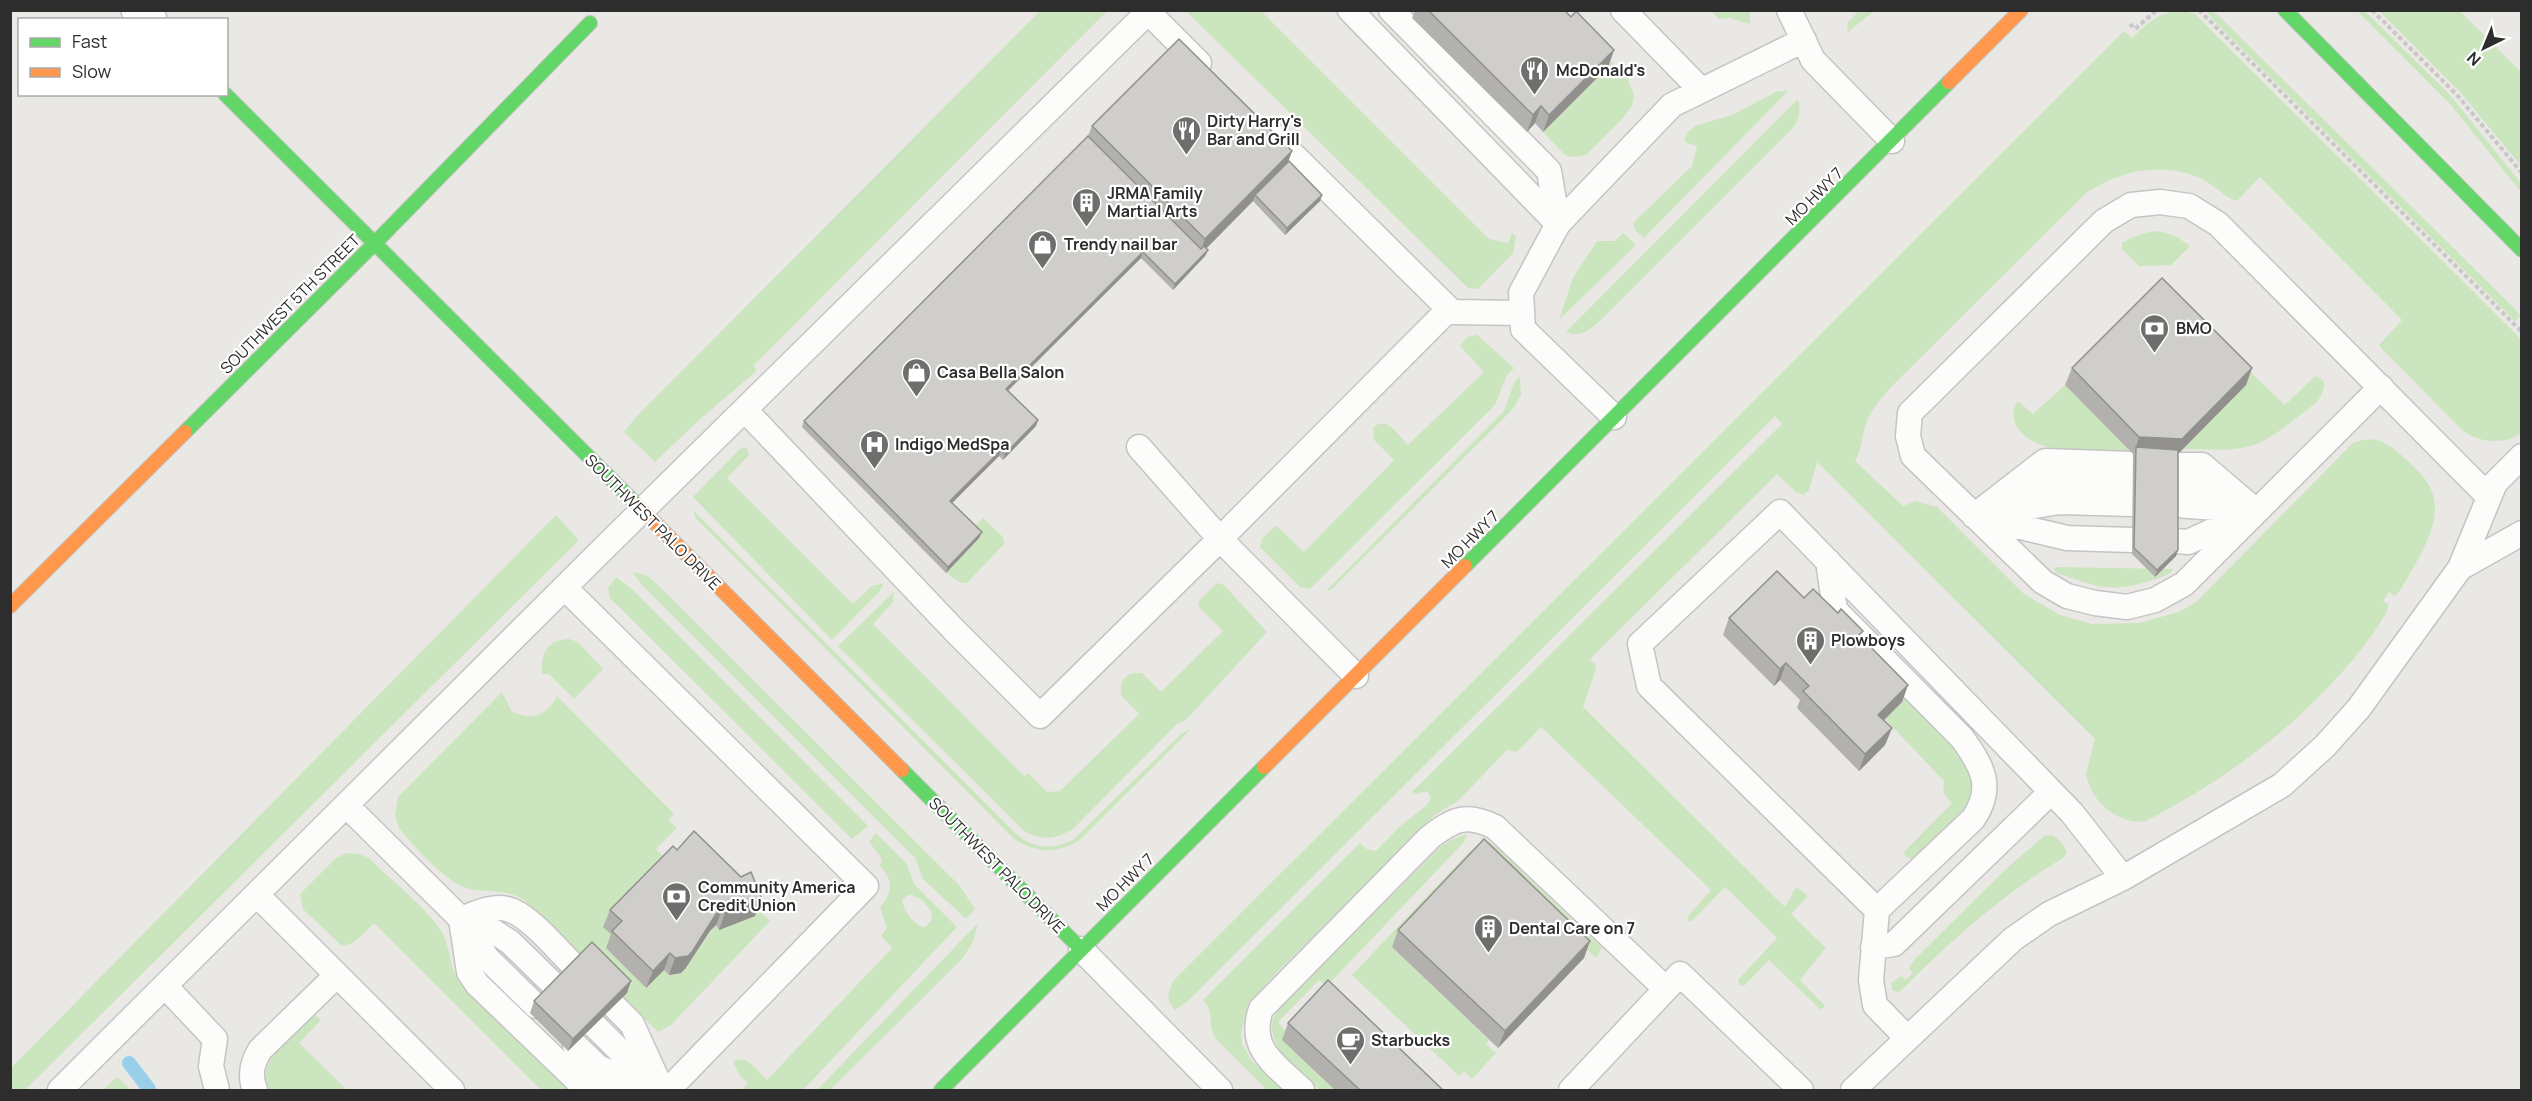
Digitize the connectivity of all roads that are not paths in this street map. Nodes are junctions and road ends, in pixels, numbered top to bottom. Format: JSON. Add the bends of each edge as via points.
{"nodes":[{"id":1,"x":1350,"y":10,"type":"edge"},
{"id":2,"x":1391,"y":10,"type":"edge"},
{"id":3,"x":1623,"y":10,"type":"edge"},
{"id":4,"x":1789,"y":10,"type":"edge"},
{"id":5,"x":2021,"y":10,"type":"edge"},
{"id":6,"x":2285,"y":10,"type":"edge"},
{"id":7,"x":590,"y":23,"type":"dead end"},
{"id":8,"x":1804,"y":40,"type":"junction"},
{"id":9,"x":1214,"y":77,"type":"edge"},
{"id":10,"x":1701,"y":90,"type":"junction"},
{"id":11,"x":227,"y":96,"type":"edge"},
{"id":12,"x":1255,"y":118,"type":"edge"},
{"id":13,"x":1892,"y":141,"type":"junction"},
{"id":14,"x":1557,"y":224,"type":"junction"},
{"id":15,"x":374,"y":244,"type":"junction"},
{"id":16,"x":2522,"y":250,"type":"edge"},
{"id":17,"x":1449,"y":309,"type":"junction"},
{"id":18,"x":1522,"y":313,"type":"junction"},
{"id":19,"x":2381,"y":387,"type":"junction"},
{"id":20,"x":745,"y":410,"type":"junction"},
{"id":21,"x":1614,"y":417,"type":"junction"},
{"id":22,"x":1139,"y":447,"type":"dead end"},
{"id":23,"x":2522,"y":456,"type":"edge"},
{"id":24,"x":2489,"y":497,"type":"junction"},
{"id":25,"x":2133,"y":503,"type":"junction"},
{"id":26,"x":2176,"y":504,"type":"junction"},
{"id":27,"x":642,"y":511,"type":"junction"},
{"id":28,"x":2256,"y":511,"type":"junction"},
{"id":29,"x":1974,"y":516,"type":"junction"},
{"id":30,"x":2522,"y":533,"type":"edge"},
{"id":31,"x":1220,"y":539,"type":"junction"},
{"id":32,"x":1828,"y":561,"type":"junction"},
{"id":33,"x":2460,"y":568,"type":"junction"},
{"id":34,"x":565,"y":588,"type":"junction"},
{"id":35,"x":10,"y":606,"type":"edge"},
{"id":36,"x":1356,"y":676,"type":"junction"},
{"id":37,"x":2051,"y":792,"type":"junction"},
{"id":38,"x":347,"y":806,"type":"junction"},
{"id":39,"x":2123,"y":878,"type":"junction"},
{"id":40,"x":257,"y":896,"type":"junction"},
{"id":41,"x":1877,"y":910,"type":"junction"},
{"id":42,"x":461,"y":919,"type":"junction"},
{"id":43,"x":1873,"y":947,"type":"junction"},
{"id":44,"x":1081,"y":949,"type":"junction"},
{"id":45,"x":575,"y":967,"type":"edge"},
{"id":46,"x":336,"y":976,"type":"junction"},
{"id":47,"x":165,"y":986,"type":"junction"},
{"id":48,"x":556,"y":987,"type":"edge"},
{"id":49,"x":1666,"y":989,"type":"junction"},
{"id":50,"x":536,"y":1006,"type":"edge"},
{"id":51,"x":614,"y":1006,"type":"edge"},
{"id":52,"x":594,"y":1025,"type":"edge"},
{"id":53,"x":1907,"y":1038,"type":"junction"},
{"id":54,"x":575,"y":1044,"type":"edge"},
{"id":55,"x":60,"y":1090,"type":"edge"},
{"id":56,"x":217,"y":1090,"type":"edge"},
{"id":57,"x":255,"y":1090,"type":"edge"},
{"id":58,"x":452,"y":1090,"type":"edge"},
{"id":59,"x":632,"y":1090,"type":"edge"},
{"id":60,"x":654,"y":1090,"type":"edge"},
{"id":61,"x":661,"y":1090,"type":"edge"},
{"id":62,"x":668,"y":1090,"type":"edge"},
{"id":63,"x":942,"y":1090,"type":"edge"},
{"id":64,"x":1220,"y":1090,"type":"edge"},
{"id":65,"x":1302,"y":1090,"type":"edge"},
{"id":66,"x":1571,"y":1090,"type":"edge"},
{"id":67,"x":1801,"y":1090,"type":"edge"},
{"id":68,"x":1853,"y":1090,"type":"edge"}],
"edges":[{"from":1,"to":14,"type":"lane"},
{"from":2,"to":14,"type":"lane","via":[[1549,171]]},
{"from":3,"to":10,"type":"lane"},
{"from":4,"to":8,"type":"lane"},
{"from":5,"to":13,"type":"street","name":"MO HWY 7"},
{"from":6,"to":16,"type":"street"},
{"from":7,"to":15,"type":"street","name":"SOUTHWEST 5TH STREET"},
{"from":8,"to":10,"type":"lane"},
{"from":8,"to":13,"type":"lane","via":[[1813,60]]},
{"from":9,"to":20,"type":"lane","via":[[1148,12]]},
{"from":10,"to":14,"type":"lane","via":[[1672,105]]},
{"from":11,"to":15,"type":"street","name":"SOUTHWEST PALO DRIVE"},
{"from":12,"to":17,"type":"lane"},
{"from":13,"to":21,"type":"street","name":"MO HWY 7"},
{"from":14,"to":18,"type":"lane","via":[[1521,293]]},
{"from":15,"to":27,"type":"street","name":"SOUTHWEST PALO DRIVE"},
{"from":15,"to":35,"type":"street","name":"SOUTHWEST 5TH STREET"},
{"from":17,"to":18,"type":"lane"},
{"from":17,"to":31,"type":"lane"},
{"from":18,"to":21,"type":"lane","via":[[1523,329]]},
{"from":19,"to":24,"type":"lane"},
{"from":19,"to":28,"type":"lane"},
{"from":19,"to":29,"type":"lane","via":[[2218,224],[2189,206],[2160,202],[2131,205],[2104,221],[1910,413],[1908,436],[1912,456]]},
{"from":20,"to":27,"type":"lane"},
{"from":20,"to":31,"type":"lane","via":[[1040,716]]},
{"from":21,"to":36,"type":"street","name":"MO HWY 7"},
{"from":22,"to":31,"type":"lane"},
{"from":23,"to":24,"type":"lane","via":[[2495,483]]},
{"from":24,"to":33,"type":"lane"},
{"from":25,"to":29,"type":"lane","via":[[2060,502]]},
{"from":25,"to":29,"type":"lane","via":[[2067,538]]},
{"from":25,"to":29,"type":"lane","via":[[2045,461]]},
{"from":26,"to":28,"type":"lane"},
{"from":26,"to":28,"type":"lane","via":[[2188,542]]},
{"from":26,"to":28,"type":"lane","via":[[2202,465]]},
{"from":27,"to":34,"type":"lane"},
{"from":27,"to":44,"type":"street","name":"SOUTHWEST PALO DRIVE"},
{"from":28,"to":29,"type":"lane","via":[[2184,584],[2155,600],[2127,607],[2067,596],[2043,582]]},
{"from":30,"to":33,"type":"lane"},
{"from":31,"to":36,"type":"lane"},
{"from":32,"to":37,"type":"lane"},
{"from":32,"to":41,"type":"lane","via":[[1835,610],[1962,738],[1984,777],[1982,806],[1973,819]]},
{"from":32,"to":41,"type":"lane","via":[[1780,512],[1640,644],[1649,686]]},
{"from":33,"to":39,"type":"lane","via":[[2359,708],[2325,746],[2282,785]]},
{"from":34,"to":38,"type":"lane"},
{"from":34,"to":62,"type":"lane","via":[[866,886]]},
{"from":36,"to":44,"type":"street","name":"MO HWY 7"},
{"from":37,"to":39,"type":"lane"},
{"from":37,"to":43,"type":"lane","via":[[1894,944]]},
{"from":38,"to":40,"type":"lane"},
{"from":38,"to":42,"type":"lane"},
{"from":39,"to":53,"type":"lane","via":[[2049,914],[2013,939]]},
{"from":40,"to":46,"type":"lane"},
{"from":40,"to":47,"type":"lane"},
{"from":41,"to":43,"type":"lane"},
{"from":42,"to":45,"type":"lane","via":[[490,909],[507,909],[524,918]]},
{"from":42,"to":48,"type":"lane","via":[[510,942]]},
{"from":42,"to":50,"type":"lane","via":[[487,958]]},
{"from":42,"to":59,"type":"lane","via":[[469,972],[477,984],[581,1084]]},
{"from":43,"to":53,"type":"lane","via":[[1871,980],[1875,1005]]},
{"from":44,"to":63,"type":"street","name":"MO HWY 7"},
{"from":44,"to":64,"type":"lane"},
{"from":46,"to":57,"type":"lane","via":[[260,1050],[252,1064]]},
{"from":46,"to":58,"type":"lane"},
{"from":47,"to":55,"type":"lane"},
{"from":47,"to":56,"type":"lane","via":[[215,1039],[211,1065]]},
{"from":49,"to":65,"type":"lane","via":[[1494,827],[1463,818],[1430,837],[1261,1009],[1256,1024],[1258,1044]]},
{"from":49,"to":66,"type":"lane"},
{"from":49,"to":67,"type":"lane","via":[[1680,974]]},
{"from":51,"to":61,"type":"lane","via":[[632,1024]]},
{"from":52,"to":61,"type":"lane"},
{"from":53,"to":68,"type":"lane"},
{"from":54,"to":60,"type":"lane","via":[[598,1067]]}]}
